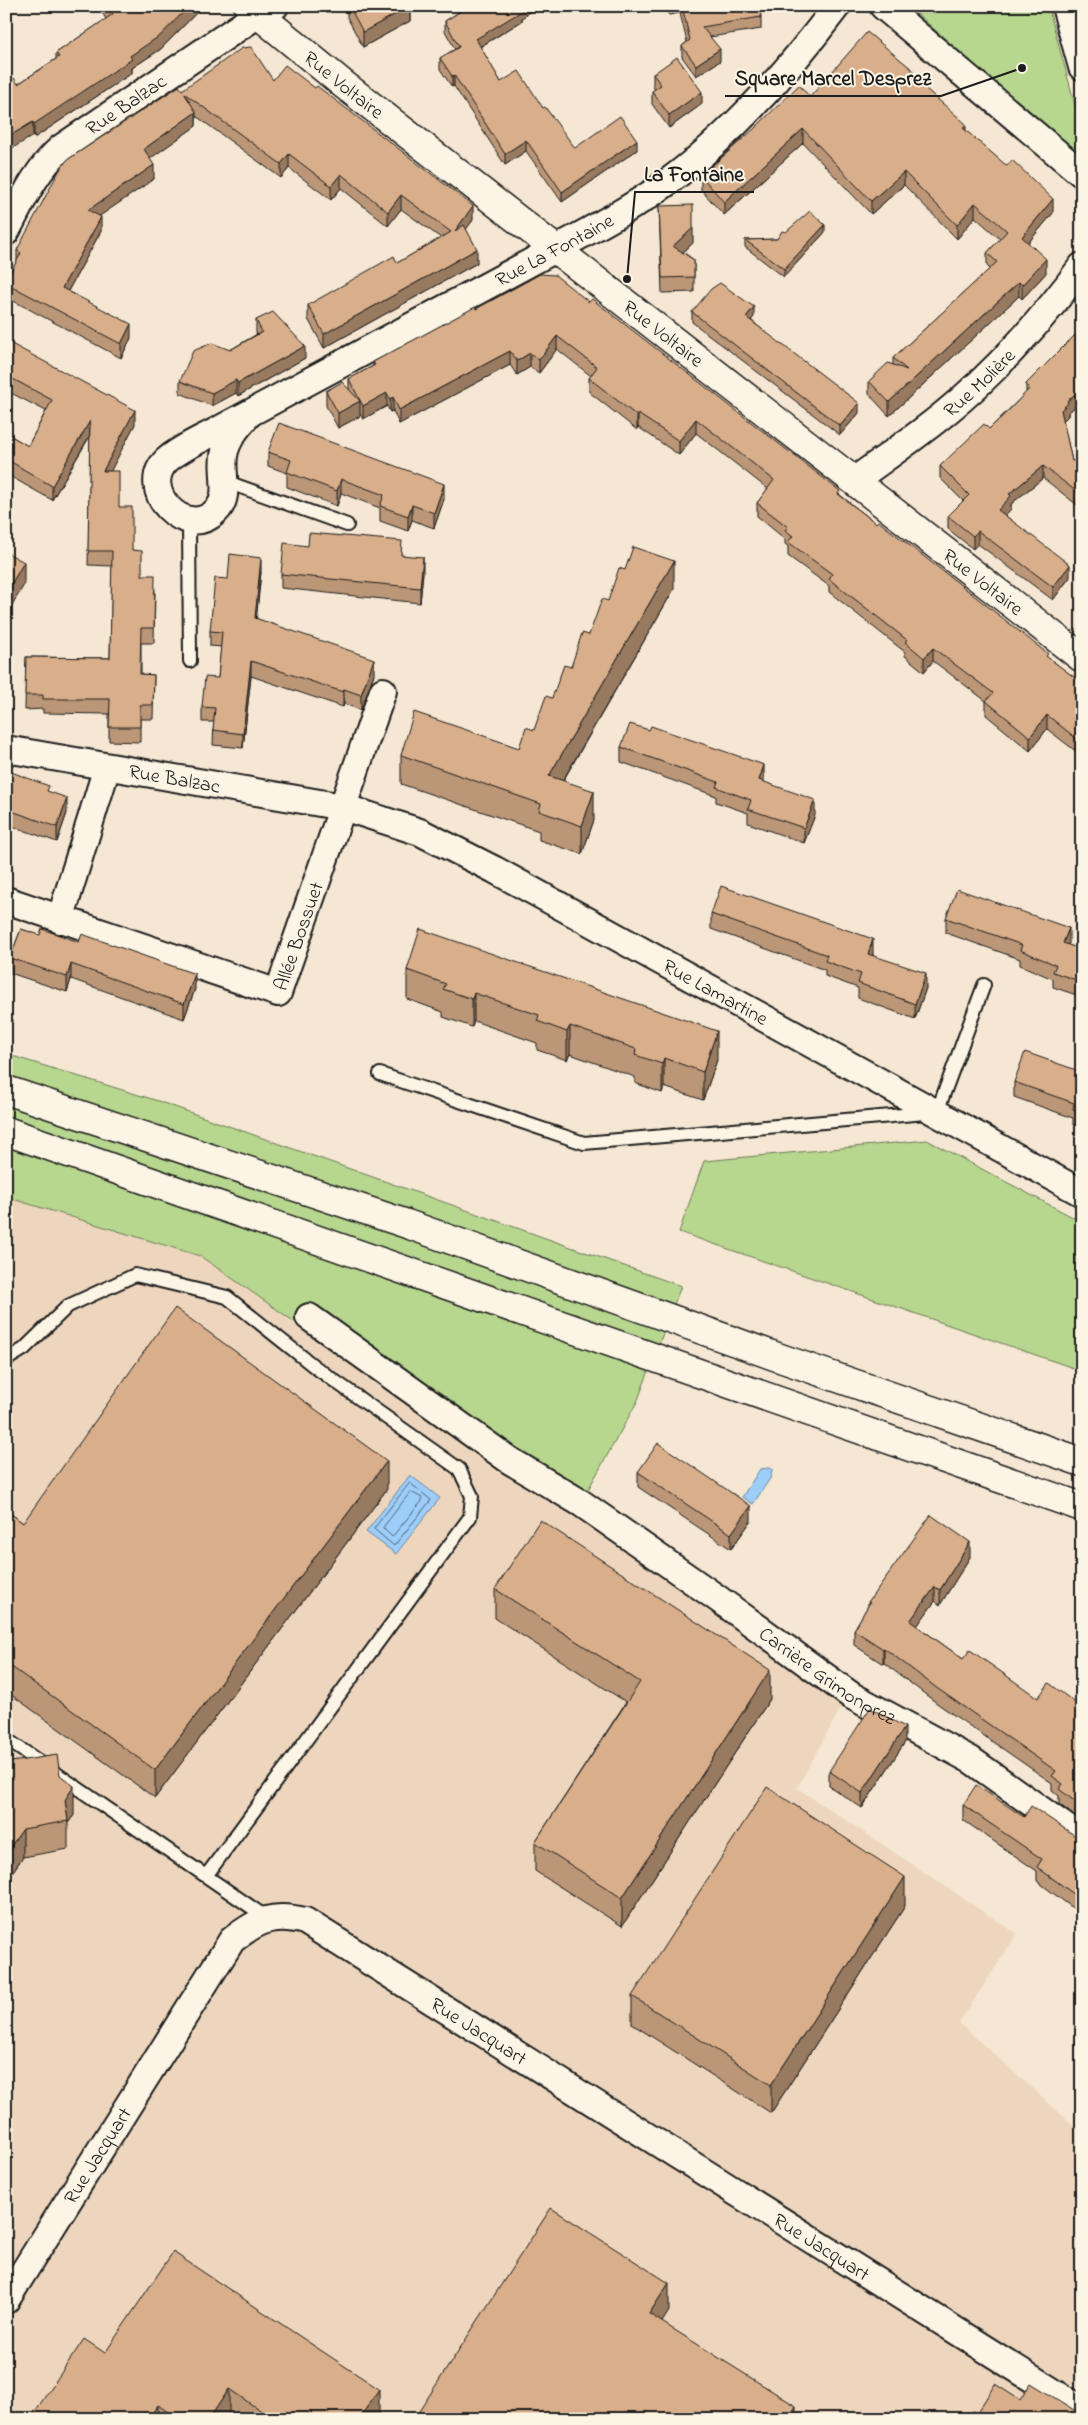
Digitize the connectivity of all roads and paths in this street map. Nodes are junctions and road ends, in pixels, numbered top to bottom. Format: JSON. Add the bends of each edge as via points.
{"nodes":[{"id":1,"x":836,"y":6,"type":"edge"},
{"id":2,"x":883,"y":6,"type":"edge"},
{"id":3,"x":1065,"y":6,"type":"edge"},
{"id":4,"x":260,"y":9,"type":"edge"},
{"id":5,"x":1082,"y":67,"type":"edge"},
{"id":6,"x":1082,"y":174,"type":"edge"},
{"id":7,"x":6,"y":232,"type":"edge"},
{"id":8,"x":556,"y":248,"type":"junction"},
{"id":9,"x":1082,"y":266,"type":"edge"},
{"id":10,"x":249,"y":414,"type":"junction"},
{"id":11,"x":855,"y":480,"type":"junction"},
{"id":12,"x":224,"y":481,"type":"junction"},
{"id":13,"x":189,"y":520,"type":"junction"},
{"id":14,"x":347,"y":525,"type":"dead end"},
{"id":15,"x":1082,"y":658,"type":"edge"},
{"id":16,"x":190,"y":661,"type":"dead end"},
{"id":17,"x":383,"y":691,"type":"dead end"},
{"id":18,"x":6,"y":749,"type":"edge"},
{"id":19,"x":106,"y":767,"type":"junction"},
{"id":20,"x":343,"y":807,"type":"junction"},
{"id":21,"x":6,"y":900,"type":"edge"},
{"id":22,"x":60,"y":920,"type":"junction"},
{"id":23,"x":984,"y":985,"type":"dead end"},
{"id":24,"x":380,"y":1074,"type":"dead end"},
{"id":25,"x":6,"y":1090,"type":"edge"},
{"id":26,"x":937,"y":1112,"type":"junction"},
{"id":27,"x":6,"y":1131,"type":"edge"},
{"id":28,"x":1082,"y":1193,"type":"edge"},
{"id":29,"x":310,"y":1317,"type":"dead end"},
{"id":30,"x":6,"y":1360,"type":"edge"},
{"id":31,"x":1082,"y":1462,"type":"edge"},
{"id":32,"x":1082,"y":1507,"type":"edge"},
{"id":33,"x":6,"y":1739,"type":"edge"},
{"id":34,"x":1082,"y":1839,"type":"edge"},
{"id":35,"x":206,"y":1876,"type":"junction"},
{"id":36,"x":267,"y":1918,"type":"junction"},
{"id":37,"x":6,"y":2300,"type":"edge"},
{"id":38,"x":1082,"y":2410,"type":"edge"}],
"edges":[{"from":1,"to":8,"type":"street","name":"Rue La Fontaine","via":[[779,79],[717,143],[629,208]]},
{"from":2,"to":6,"type":"street"},
{"from":3,"to":5,"type":"street"},
{"from":4,"to":7,"type":"street","name":"Rue Balzac","via":[[49,159],[36,175]]},
{"from":4,"to":8,"type":"main road","name":"Rue Voltaire"},
{"from":8,"to":10,"type":"street","name":"Rue La Fontaine"},
{"from":8,"to":11,"type":"main road","name":"Rue Voltaire"},
{"from":9,"to":11,"type":"street","name":"Rue Molière","via":[[1059,297],[946,413]]},
{"from":10,"to":12,"type":"street","name":"Rue La Fontaine","via":[[235,429],[226,449]]},
{"from":10,"to":13,"type":"street","name":"Rue La Fontaine","via":[[166,461],[157,482],[163,503],[178,517]]},
{"from":11,"to":15,"type":"main road","name":"Rue Voltaire"},
{"from":12,"to":13,"type":"street","name":"Rue La Fontaine","via":[[222,504],[215,512]]},
{"from":12,"to":14,"type":"lane"},
{"from":13,"to":16,"type":"lane"},
{"from":17,"to":20,"type":"street","name":"Allée Bossuet"},
{"from":18,"to":19,"type":"street","name":"Rue Balzac"},
{"from":19,"to":20,"type":"street","name":"Rue Balzac"},
{"from":19,"to":22,"type":"street"},
{"from":20,"to":22,"type":"street","name":"Allée Bossuet","via":[[278,993]]},
{"from":20,"to":26,"type":"street","name":"Rue Lamartine","via":[[420,832],[458,850]]},
{"from":21,"to":22,"type":"street","name":"Allée Bossuet"},
{"from":23,"to":26,"type":"lane"},
{"from":24,"to":26,"type":"lane","via":[[584,1143]]},
{"from":25,"to":31,"type":"main road","via":[[407,1224]]},
{"from":26,"to":28,"type":"street","name":"Rue Lamartine"},
{"from":27,"to":32,"type":"main road"},
{"from":29,"to":34,"type":"street","name":"Carrière Grimonprez","via":[[509,1460],[581,1503],[852,1696],[971,1760]]},
{"from":30,"to":35,"type":"lane","via":[[24,1350],[68,1306],[135,1275],[227,1298],[315,1367],[459,1469],[472,1496],[470,1517]]},
{"from":33,"to":35,"type":"lane"},
{"from":35,"to":36,"type":"lane"},
{"from":36,"to":37,"type":"street","name":"Rue Jacquart","via":[[232,1940]]},
{"from":36,"to":38,"type":"street","name":"Rue Jacquart","via":[[287,1916],[305,1921]]}]}
